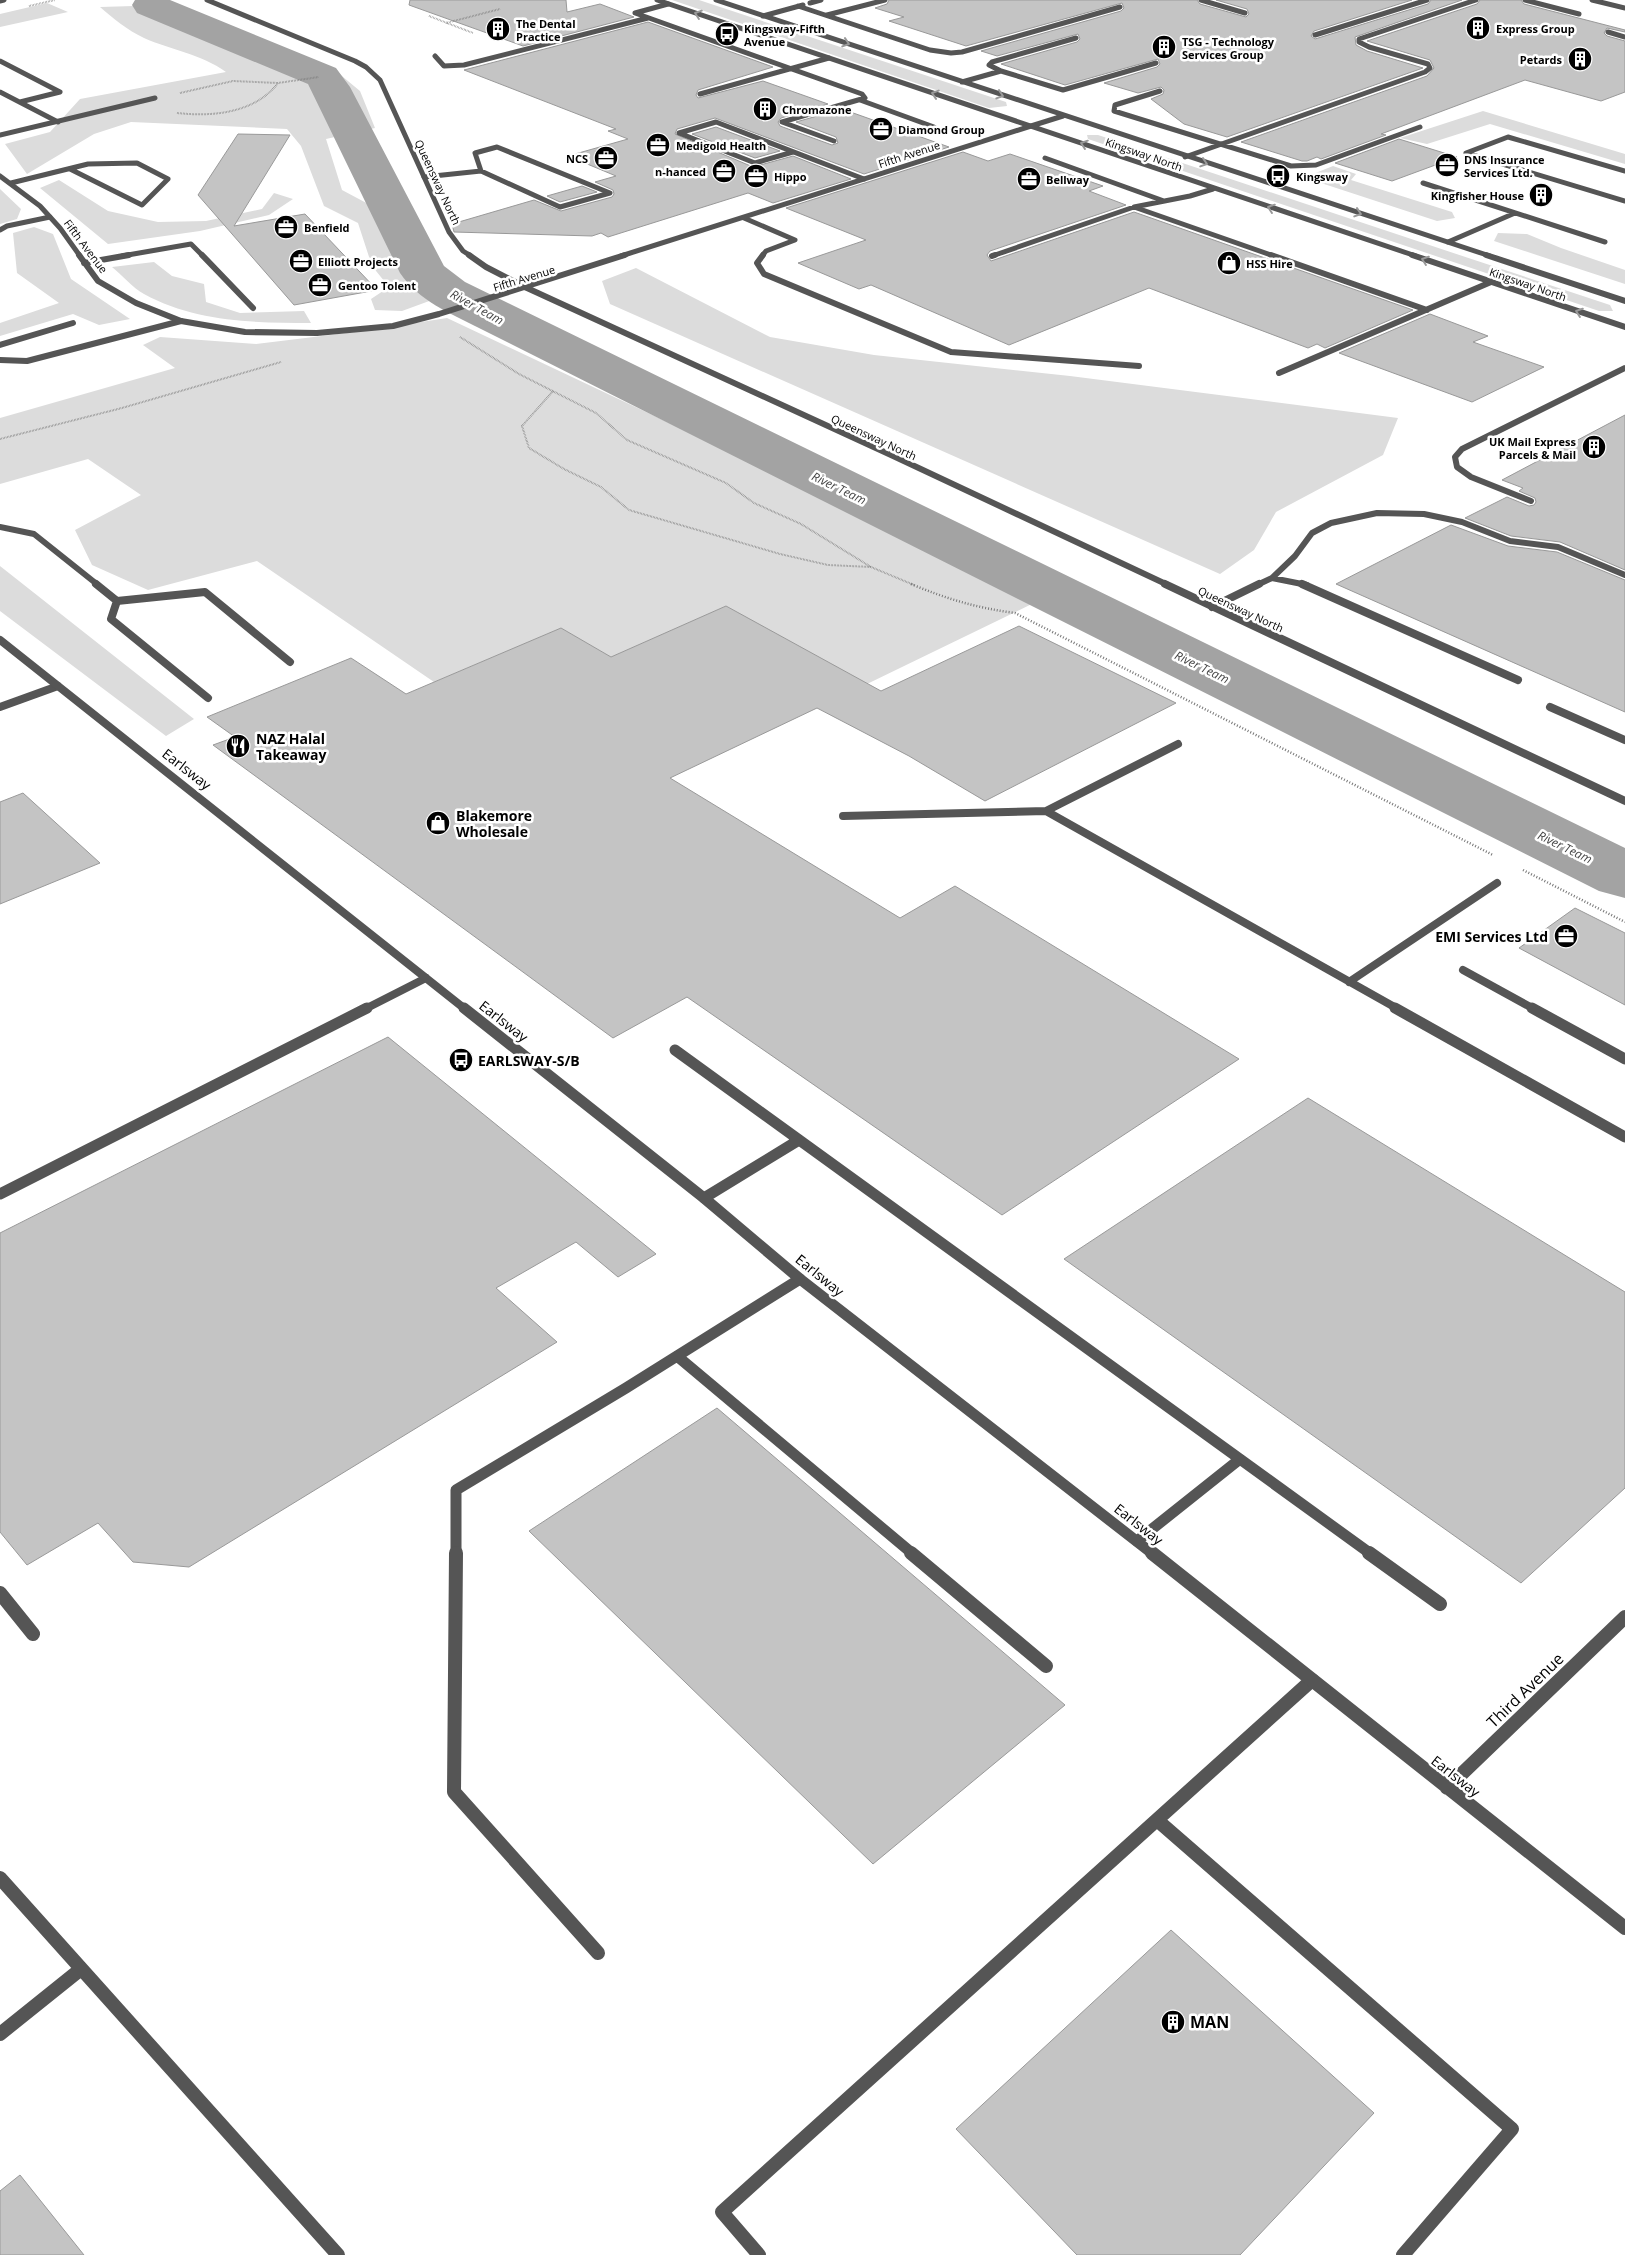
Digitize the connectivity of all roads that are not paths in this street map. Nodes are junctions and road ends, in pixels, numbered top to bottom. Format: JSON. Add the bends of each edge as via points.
{"nodes":[{"id":1,"x":4,"y":0,"type":"edge"},
{"id":2,"x":207,"y":0,"type":"edge"},
{"id":3,"x":657,"y":0,"type":"edge"},
{"id":4,"x":716,"y":0,"type":"edge"},
{"id":5,"x":800,"y":0,"type":"edge"},
{"id":6,"x":821,"y":0,"type":"edge"},
{"id":7,"x":884,"y":0,"type":"edge"},
{"id":8,"x":1201,"y":0,"type":"edge"},
{"id":9,"x":1428,"y":0,"type":"edge"},
{"id":10,"x":1476,"y":0,"type":"edge"},
{"id":11,"x":1525,"y":0,"type":"edge"},
{"id":12,"x":1592,"y":0,"type":"edge"},
{"id":13,"x":0,"y":1,"type":"edge"},
{"id":14,"x":810,"y":3,"type":"junction"},
{"id":15,"x":668,"y":4,"type":"junction"},
{"id":16,"x":798,"y":6,"type":"junction"},
{"id":17,"x":1120,"y":7,"type":"dead end"},
{"id":18,"x":1625,"y":8,"type":"edge"},
{"id":19,"x":1245,"y":13,"type":"dead end"},
{"id":20,"x":1580,"y":14,"type":"dead end"},
{"id":21,"x":826,"y":15,"type":"junction"},
{"id":22,"x":763,"y":16,"type":"junction"},
{"id":23,"x":649,"y":18,"type":"junction"},
{"id":24,"x":1608,"y":32,"type":"dead end"},
{"id":25,"x":1315,"y":35,"type":"dead end"},
{"id":26,"x":1625,"y":37,"type":"edge"},
{"id":27,"x":1076,"y":38,"type":"dead end"},
{"id":28,"x":435,"y":56,"type":"dead end"},
{"id":29,"x":829,"y":58,"type":"junction"},
{"id":30,"x":0,"y":61,"type":"edge"},
{"id":31,"x":1156,"y":63,"type":"dead end"},
{"id":32,"x":792,"y":68,"type":"junction"},
{"id":33,"x":1001,"y":71,"type":"junction"},
{"id":34,"x":962,"y":82,"type":"junction"},
{"id":35,"x":1160,"y":91,"type":"dead end"},
{"id":36,"x":0,"y":92,"type":"edge"},
{"id":37,"x":700,"y":94,"type":"dead end"},
{"id":38,"x":155,"y":98,"type":"road end"},
{"id":39,"x":860,"y":100,"type":"junction"},
{"id":40,"x":20,"y":102,"type":"junction"},
{"id":41,"x":1064,"y":116,"type":"junction"},
{"id":42,"x":58,"y":122,"type":"junction"},
{"id":43,"x":934,"y":126,"type":"dead end"},
{"id":44,"x":1031,"y":126,"type":"junction"},
{"id":45,"x":1420,"y":127,"type":"dead end"},
{"id":46,"x":0,"y":136,"type":"edge"},
{"id":47,"x":834,"y":141,"type":"dead end"},
{"id":48,"x":1220,"y":145,"type":"junction"},
{"id":49,"x":793,"y":152,"type":"junction"},
{"id":50,"x":1185,"y":157,"type":"junction"},
{"id":51,"x":1045,"y":158,"type":"dead end"},
{"id":52,"x":70,"y":169,"type":"junction"},
{"id":53,"x":1625,"y":171,"type":"edge"},
{"id":54,"x":481,"y":172,"type":"junction"},
{"id":55,"x":0,"y":176,"type":"edge"},
{"id":56,"x":424,"y":177,"type":"junction"},
{"id":57,"x":864,"y":179,"type":"junction"},
{"id":58,"x":1424,"y":183,"type":"dead end"},
{"id":59,"x":11,"y":184,"type":"junction"},
{"id":60,"x":1213,"y":189,"type":"junction"},
{"id":61,"x":1165,"y":201,"type":"junction"},
{"id":62,"x":1625,"y":201,"type":"edge"},
{"id":63,"x":1134,"y":207,"type":"junction"},
{"id":64,"x":1516,"y":213,"type":"junction"},
{"id":65,"x":50,"y":216,"type":"junction"},
{"id":66,"x":744,"y":218,"type":"junction"},
{"id":67,"x":0,"y":230,"type":"edge"},
{"id":68,"x":1448,"y":242,"type":"junction"},
{"id":69,"x":1605,"y":242,"type":"dead end"},
{"id":70,"x":992,"y":256,"type":"dead end"},
{"id":71,"x":84,"y":263,"type":"junction"},
{"id":72,"x":1490,"y":282,"type":"junction"},
{"id":73,"x":526,"y":288,"type":"junction"},
{"id":74,"x":1625,"y":301,"type":"edge"},
{"id":75,"x":253,"y":308,"type":"dead end"},
{"id":76,"x":1427,"y":310,"type":"junction"},
{"id":77,"x":181,"y":321,"type":"junction"},
{"id":78,"x":73,"y":323,"type":"dead end"},
{"id":79,"x":1625,"y":328,"type":"edge"},
{"id":80,"x":0,"y":345,"type":"edge"},
{"id":81,"x":0,"y":360,"type":"edge"},
{"id":82,"x":1138,"y":366,"type":"dead end"},
{"id":83,"x":1625,"y":368,"type":"edge"},
{"id":84,"x":1278,"y":373,"type":"dead end"},
{"id":85,"x":1531,"y":501,"type":"dead end"},
{"id":86,"x":0,"y":527,"type":"edge"},
{"id":87,"x":1625,"y":575,"type":"edge"},
{"id":88,"x":1272,"y":578,"type":"junction"},
{"id":89,"x":117,"y":600,"type":"junction"},
{"id":90,"x":1212,"y":607,"type":"junction"},
{"id":91,"x":0,"y":640,"type":"edge"},
{"id":92,"x":290,"y":662,"type":"dead end"},
{"id":93,"x":1518,"y":680,"type":"dead end"},
{"id":94,"x":58,"y":686,"type":"junction"},
{"id":95,"x":208,"y":698,"type":"dead end"},
{"id":96,"x":0,"y":707,"type":"edge"},
{"id":97,"x":1550,"y":708,"type":"dead end"},
{"id":98,"x":1625,"y":740,"type":"edge"},
{"id":99,"x":1178,"y":744,"type":"dead end"},
{"id":100,"x":1625,"y":801,"type":"edge"},
{"id":101,"x":1046,"y":811,"type":"junction"},
{"id":102,"x":843,"y":816,"type":"dead end"},
{"id":103,"x":1497,"y":883,"type":"dead end"},
{"id":104,"x":1463,"y":970,"type":"dead end"},
{"id":105,"x":426,"y":978,"type":"junction"},
{"id":106,"x":1349,"y":982,"type":"junction"},
{"id":107,"x":675,"y":1050,"type":"dead end"},
{"id":108,"x":1625,"y":1059,"type":"edge"},
{"id":109,"x":1625,"y":1138,"type":"edge"},
{"id":110,"x":799,"y":1140,"type":"junction"},
{"id":111,"x":0,"y":1194,"type":"edge"},
{"id":112,"x":704,"y":1198,"type":"junction"},
{"id":113,"x":800,"y":1279,"type":"junction"},
{"id":114,"x":677,"y":1356,"type":"junction"},
{"id":115,"x":1240,"y":1459,"type":"junction"},
{"id":116,"x":1136,"y":1541,"type":"junction"},
{"id":117,"x":0,"y":1593,"type":"edge"},
{"id":118,"x":1440,"y":1604,"type":"dead end"},
{"id":119,"x":1625,"y":1617,"type":"edge"},
{"id":120,"x":33,"y":1634,"type":"dead end"},
{"id":121,"x":1046,"y":1666,"type":"dead end"},
{"id":122,"x":1312,"y":1680,"type":"junction"},
{"id":123,"x":1447,"y":1788,"type":"junction"},
{"id":124,"x":1156,"y":1820,"type":"junction"},
{"id":125,"x":0,"y":1878,"type":"edge"},
{"id":126,"x":1625,"y":1928,"type":"edge"},
{"id":127,"x":598,"y":1953,"type":"dead end"},
{"id":128,"x":81,"y":1969,"type":"junction"},
{"id":129,"x":0,"y":2034,"type":"edge"},
{"id":130,"x":338,"y":2255,"type":"edge"},
{"id":131,"x":759,"y":2255,"type":"edge"},
{"id":132,"x":1403,"y":2255,"type":"edge"}],
"edges":[{"from":1,"to":13,"type":"street"},
{"from":2,"to":56,"type":"street","name":"Queensway North","via":[[355,61],[373,72],[380,80]]},
{"from":3,"to":15,"type":"street","name":"Kingsway North"},
{"from":4,"to":22,"type":"street","name":"Kingsway North"},
{"from":5,"to":14,"type":"street"},
{"from":6,"to":14,"type":"street"},
{"from":7,"to":21,"type":"street"},
{"from":8,"to":19,"type":"street"},
{"from":9,"to":25,"type":"street"},
{"from":10,"to":48,"type":"street","via":[[1359,39],[1369,47],[1428,64],[1430,68],[1425,72]]},
{"from":11,"to":20,"type":"street"},
{"from":12,"to":18,"type":"street"},
{"from":14,"to":16,"type":"street"},
{"from":15,"to":23,"type":"street","via":[[635,13]]},
{"from":29,"to":15,"type":"street","name":"Kingsway North","one_way":true},
{"from":16,"to":21,"type":"street"},
{"from":16,"to":22,"type":"street"},
{"from":17,"to":21,"type":"street","via":[[950,53],[930,50]]},
{"from":22,"to":34,"type":"street","name":"Kingsway North","one_way":true},
{"from":23,"to":28,"type":"street","via":[[464,66],[444,66]]},
{"from":23,"to":32,"type":"street"},
{"from":24,"to":26,"type":"street"},
{"from":27,"to":33,"type":"street","via":[[989,65]]},
{"from":29,"to":32,"type":"street"},
{"from":44,"to":29,"type":"street","name":"Kingsway North","one_way":true},
{"from":30,"to":40,"type":"street","via":[[60,92]]},
{"from":31,"to":33,"type":"street","via":[[1063,90]]},
{"from":32,"to":37,"type":"street"},
{"from":32,"to":39,"type":"street","via":[[862,94],[865,98]]},
{"from":33,"to":34,"type":"street"},
{"from":34,"to":41,"type":"street","name":"Kingsway North","one_way":true},
{"from":35,"to":48,"type":"street","via":[[1113,108],[1114,111]]},
{"from":36,"to":40,"type":"street"},
{"from":38,"to":42,"type":"street"},
{"from":39,"to":43,"type":"street"},
{"from":39,"to":47,"type":"street","via":[[782,122]]},
{"from":40,"to":42,"type":"street"},
{"from":41,"to":44,"type":"street","name":"Fifth Avenue"},
{"from":41,"to":50,"type":"street","name":"Kingsway North"},
{"from":42,"to":46,"type":"street"},
{"from":44,"to":57,"type":"street","name":"Fifth Avenue"},
{"from":60,"to":44,"type":"street","name":"Kingsway North","one_way":true},
{"from":45,"to":48,"type":"street","via":[[1308,167],[1281,164]]},
{"from":48,"to":50,"type":"street"},
{"from":49,"to":49,"type":"street","via":[[755,163],[679,133],[716,122]]},
{"from":49,"to":57,"type":"street"},
{"from":50,"to":68,"type":"street","name":"Kingsway North","one_way":true},
{"from":51,"to":61,"type":"street"},
{"from":52,"to":52,"type":"street","via":[[88,164],[137,163],[168,179],[142,205]]},
{"from":52,"to":59,"type":"street"},
{"from":53,"to":62,"type":"street","via":[[1508,137],[1466,153]]},
{"from":54,"to":54,"type":"street","via":[[475,153],[497,147],[610,194],[560,207]]},
{"from":54,"to":56,"type":"street"},
{"from":55,"to":59,"type":"street","name":"Fifth Avenue"},
{"from":56,"to":73,"type":"street","name":"Queensway North","via":[[449,232],[463,251]]},
{"from":57,"to":66,"type":"street","name":"Fifth Avenue"},
{"from":58,"to":64,"type":"street"},
{"from":59,"to":65,"type":"street","name":"Fifth Avenue"},
{"from":60,"to":61,"type":"street"},
{"from":72,"to":60,"type":"street","name":"Kingsway North","one_way":true},
{"from":61,"to":63,"type":"street"},
{"from":63,"to":70,"type":"street"},
{"from":63,"to":76,"type":"street"},
{"from":64,"to":68,"type":"street"},
{"from":64,"to":69,"type":"street"},
{"from":65,"to":67,"type":"street"},
{"from":65,"to":71,"type":"street","name":"Fifth Avenue"},
{"from":66,"to":73,"type":"street","name":"Fifth Avenue"},
{"from":66,"to":82,"type":"street","via":[[795,240],[766,252],[757,263],[764,274],[951,352]]},
{"from":68,"to":74,"type":"street","name":"Kingsway North"},
{"from":71,"to":75,"type":"street","via":[[191,244]]},
{"from":71,"to":77,"type":"street","name":"Fifth Avenue","via":[[98,281],[136,304]]},
{"from":72,"to":76,"type":"street"},
{"from":79,"to":72,"type":"street","name":"Kingsway North","one_way":true},
{"from":73,"to":77,"type":"street","name":"Fifth Avenue","via":[[393,326],[317,333],[245,332]]},
{"from":73,"to":90,"type":"street","name":"Queensway North"},
{"from":76,"to":84,"type":"street"},
{"from":77,"to":81,"type":"street","via":[[27,361]]},
{"from":78,"to":80,"type":"street"},
{"from":83,"to":85,"type":"street","via":[[1462,448],[1454,457],[1457,467],[1471,477]]},
{"from":86,"to":89,"type":"street","via":[[34,534]]},
{"from":87,"to":88,"type":"street","via":[[1558,547],[1510,541],[1462,522],[1424,514],[1377,513],[1331,523],[1312,533],[1295,556]]},
{"from":88,"to":90,"type":"street"},
{"from":88,"to":93,"type":"street","via":[[1306,585]]},
{"from":89,"to":92,"type":"street","via":[[205,592]]},
{"from":89,"to":95,"type":"street","via":[[111,619]]},
{"from":90,"to":100,"type":"street","name":"Queensway North"},
{"from":91,"to":94,"type":"street","name":"Earlsway"},
{"from":94,"to":96,"type":"street"},
{"from":94,"to":105,"type":"street","name":"Earlsway"},
{"from":97,"to":98,"type":"street"},
{"from":99,"to":101,"type":"street"},
{"from":101,"to":102,"type":"street"},
{"from":101,"to":106,"type":"street"},
{"from":103,"to":106,"type":"street"},
{"from":104,"to":108,"type":"street"},
{"from":105,"to":111,"type":"street"},
{"from":105,"to":112,"type":"street","name":"Earlsway"},
{"from":106,"to":109,"type":"street"},
{"from":107,"to":110,"type":"street"},
{"from":110,"to":112,"type":"street"},
{"from":110,"to":115,"type":"street"},
{"from":112,"to":113,"type":"street","name":"Earlsway"},
{"from":113,"to":114,"type":"street"},
{"from":113,"to":116,"type":"street","name":"Earlsway"},
{"from":114,"to":121,"type":"street"},
{"from":114,"to":127,"type":"street","via":[[456,1490],[454,1792]]},
{"from":115,"to":116,"type":"street"},
{"from":115,"to":118,"type":"street"},
{"from":116,"to":122,"type":"street","name":"Earlsway"},
{"from":117,"to":120,"type":"street"},
{"from":119,"to":123,"type":"street","name":"Third Avenue"},
{"from":122,"to":123,"type":"street","name":"Earlsway"},
{"from":122,"to":124,"type":"street"},
{"from":123,"to":126,"type":"street","name":"Earlsway"},
{"from":124,"to":131,"type":"street","via":[[722,2212]]},
{"from":124,"to":132,"type":"street","via":[[1512,2128]]},
{"from":125,"to":128,"type":"street"},
{"from":128,"to":129,"type":"street"},
{"from":128,"to":130,"type":"street"}]}
